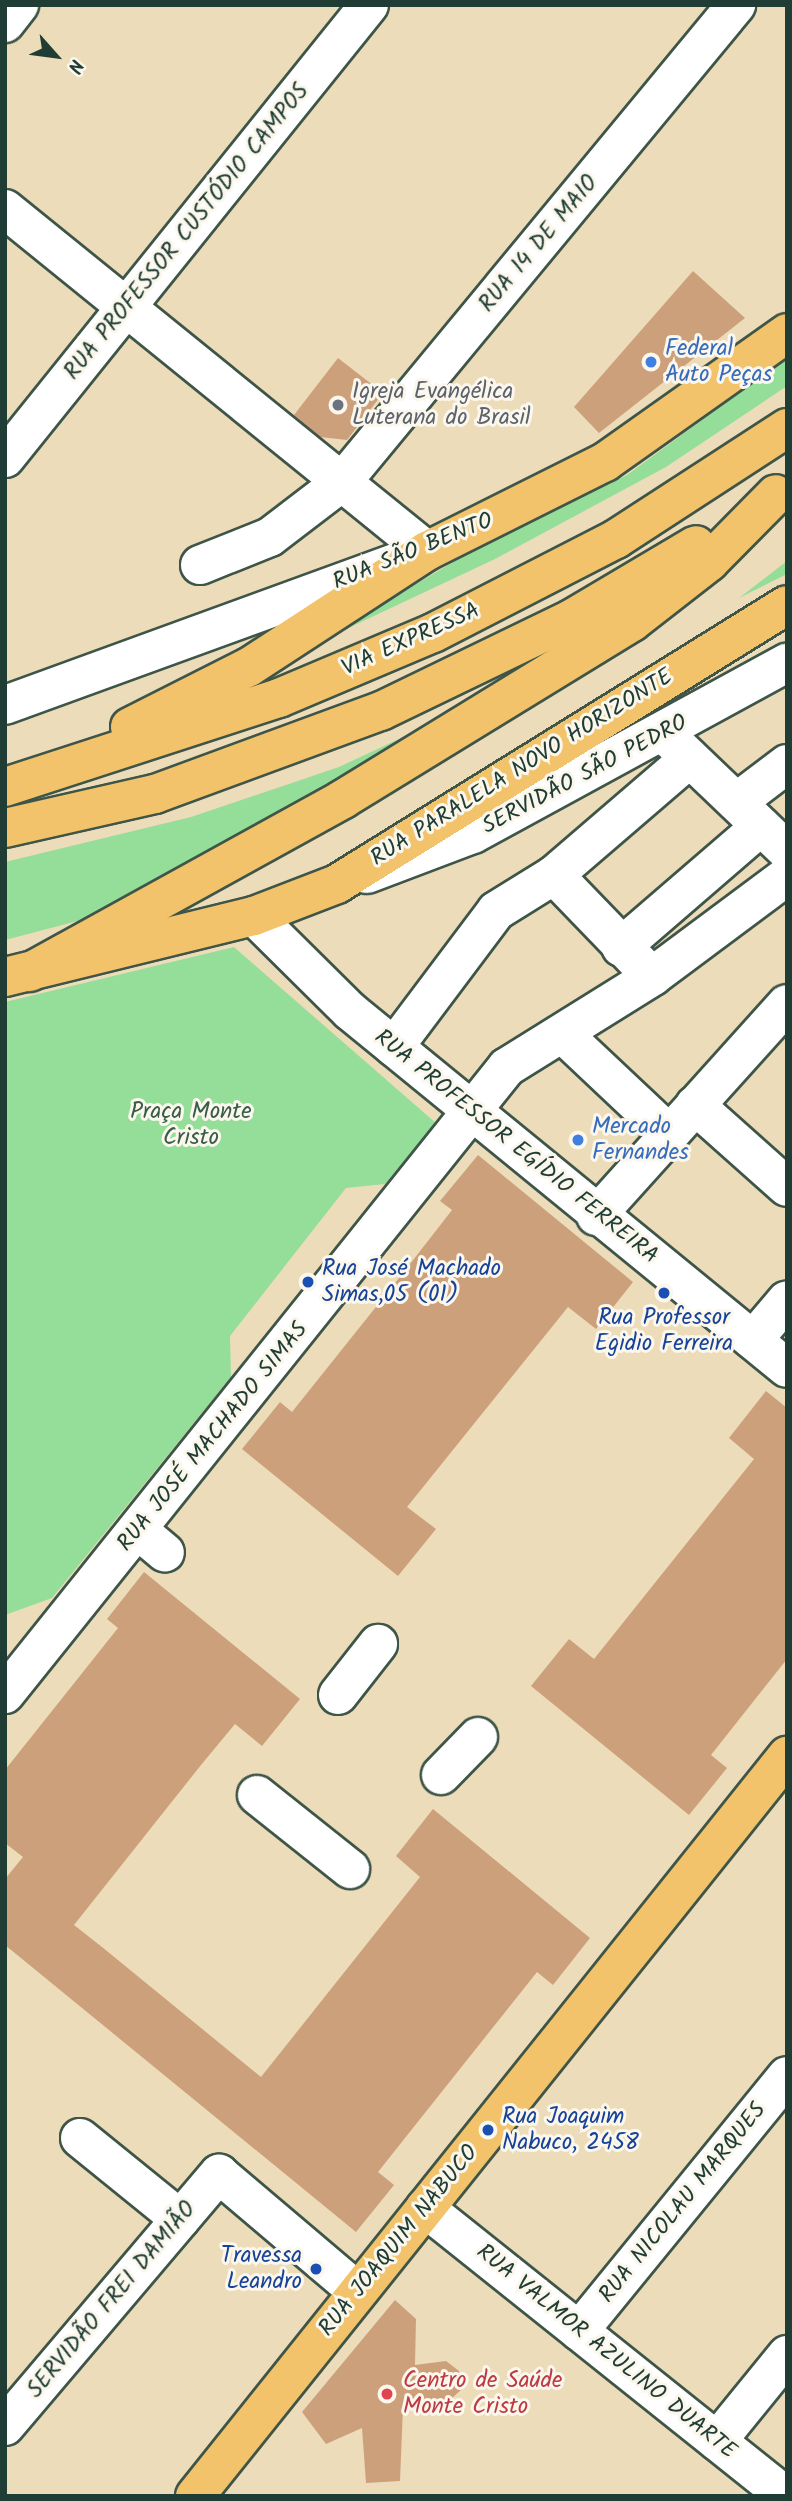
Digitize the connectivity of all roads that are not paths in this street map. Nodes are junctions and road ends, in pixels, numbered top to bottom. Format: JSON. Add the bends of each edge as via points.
{"nodes":[{"id":1,"x":19,"y":5,"type":"edge"},
{"id":2,"x":369,"y":5,"type":"edge"},
{"id":3,"x":736,"y":5,"type":"edge"},
{"id":4,"x":5,"y":23,"type":"edge"},
{"id":5,"x":5,"y":209,"type":"edge"},
{"id":6,"x":127,"y":308,"type":"junction"},
{"id":7,"x":787,"y":333,"type":"edge"},
{"id":8,"x":787,"y":428,"type":"edge"},
{"id":9,"x":5,"y":458,"type":"edge"},
{"id":10,"x":342,"y":482,"type":"junction"},
{"id":11,"x":781,"y":490,"type":"edge"},
{"id":12,"x":427,"y":551,"type":"junction"},
{"id":13,"x":200,"y":565,"type":"dead end"},
{"id":14,"x":787,"y":605,"type":"edge"},
{"id":15,"x":783,"y":673,"type":"edge"},
{"id":16,"x":5,"y":705,"type":"edge"},
{"id":17,"x":677,"y":746,"type":"junction"},
{"id":18,"x":787,"y":764,"type":"edge"},
{"id":19,"x":9,"y":786,"type":"edge"},
{"id":20,"x":762,"y":826,"type":"edge"},
{"id":21,"x":5,"y":828,"type":"edge"},
{"id":22,"x":554,"y":875,"type":"junction"},
{"id":23,"x":787,"y":876,"type":"edge"},
{"id":24,"x":337,"y":884,"type":"junction"},
{"id":25,"x":254,"y":916,"type":"junction"},
{"id":26,"x":621,"y":947,"type":"junction"},
{"id":27,"x":18,"y":974,"type":"edge"},
{"id":28,"x":653,"y":976,"type":"junction"},
{"id":29,"x":786,"y":1007,"type":"edge"},
{"id":30,"x":565,"y":1036,"type":"junction"},
{"id":31,"x":394,"y":1047,"type":"junction"},
{"id":32,"x":695,"y":1105,"type":"junction"},
{"id":33,"x":469,"y":1111,"type":"junction"},
{"id":34,"x":668,"y":1133,"type":"junction"},
{"id":35,"x":787,"y":1187,"type":"edge"},
{"id":36,"x":596,"y":1216,"type":"junction"},
{"id":37,"x":787,"y":1300,"type":"edge"},
{"id":38,"x":753,"y":1340,"type":"junction"},
{"id":39,"x":787,"y":1368,"type":"edge"},
{"id":40,"x":377,"y":1644,"type":"dead end"},
{"id":41,"x":5,"y":1694,"type":"edge"},
{"id":42,"x":338,"y":1695,"type":"dead end"},
{"id":43,"x":478,"y":1737,"type":"dead end"},
{"id":44,"x":787,"y":1756,"type":"edge"},
{"id":45,"x":442,"y":1775,"type":"dead end"},
{"id":46,"x":257,"y":1795,"type":"dead end"},
{"id":47,"x":350,"y":1869,"type":"dead end"},
{"id":48,"x":787,"y":2076,"type":"edge"},
{"id":49,"x":80,"y":2138,"type":"dead end"},
{"id":50,"x":425,"y":2208,"type":"junction"},
{"id":51,"x":180,"y":2219,"type":"junction"},
{"id":52,"x":358,"y":2292,"type":"junction"},
{"id":53,"x":579,"y":2331,"type":"junction"},
{"id":54,"x":787,"y":2355,"type":"edge"},
{"id":55,"x":5,"y":2426,"type":"edge"},
{"id":56,"x":718,"y":2441,"type":"junction"},
{"id":57,"x":195,"y":2496,"type":"edge"},
{"id":58,"x":786,"y":2496,"type":"edge"}],
"edges":[{"from":1,"to":4,"type":"street"},
{"from":2,"to":6,"type":"street","name":"RUA PROFESSOR CUSTÓDIO CAMPOS"},
{"from":3,"to":10,"type":"street","name":"RUA 14 DE MAIO"},
{"from":5,"to":6,"type":"street"},
{"from":6,"to":9,"type":"street","name":"RUA PROFESSOR CUSTÓDIO CAMPOS"},
{"from":6,"to":10,"type":"street"},
{"from":7,"to":12,"type":"main road","name":"RUA SÃO BENTO","via":[[605,462]]},
{"from":8,"to":19,"type":"main road","name":"VIA EXPRESSA","via":[[616,538],[433,633],[279,698]]},
{"from":10,"to":12,"type":"street"},
{"from":10,"to":13,"type":"street","name":"RUA 14 DE MAIO","via":[[270,537]]},
{"from":11,"to":21,"type":"main road","via":[[572,619],[381,711],[155,794]]},
{"from":11,"to":27,"type":"main road","via":[[709,562],[632,622],[343,799]]},
{"from":12,"to":16,"type":"street","name":"RUA SÃO BENTO"},
{"from":12,"to":19,"type":"main road","via":[[249,667]]},
{"from":14,"to":24,"type":"main road","name":"RUA PARALELA NOVO HORIZONTE"},
{"from":15,"to":17,"type":"street","name":"SERVIDÃO SÃO PEDRO"},
{"from":17,"to":20,"type":"street"},
{"from":17,"to":22,"type":"street","name":"SERVIDÃO SÃO PEDRO"},
{"from":17,"to":24,"type":"street","name":"SERVIDÃO SÃO PEDRO","via":[[473,834]]},
{"from":18,"to":20,"type":"street"},
{"from":20,"to":26,"type":"street"},
{"from":22,"to":26,"type":"street"},
{"from":22,"to":31,"type":"street","name":"SERVIDÃO SÃO PEDRO","via":[[496,911]]},
{"from":23,"to":28,"type":"street","name":"RUA JOSÉ MACHADO SIMAS"},
{"from":24,"to":25,"type":"main road","name":"RUA PARALELA NOVO HORIZONTE"},
{"from":25,"to":27,"type":"main road","name":"RUA PARALELA NOVO HORIZONTE"},
{"from":25,"to":31,"type":"street","name":"RUA PROFESSOR EGÍDIO FERREIRA"},
{"from":26,"to":28,"type":"street"},
{"from":28,"to":30,"type":"street","name":"RUA JOSÉ MACHADO SIMAS"},
{"from":29,"to":32,"type":"street"},
{"from":30,"to":33,"type":"street","name":"RUA JOSÉ MACHADO SIMAS","via":[[507,1067]]},
{"from":30,"to":34,"type":"street"},
{"from":31,"to":33,"type":"street","name":"RUA PROFESSOR EGÍDIO FERREIRA"},
{"from":32,"to":34,"type":"street"},
{"from":32,"to":35,"type":"street"},
{"from":33,"to":36,"type":"street","name":"RUA PROFESSOR EGÍDIO FERREIRA"},
{"from":33,"to":41,"type":"street","name":"RUA JOSÉ MACHADO SIMAS","via":[[452,1142],[152,1541]]},
{"from":34,"to":36,"type":"street"},
{"from":36,"to":38,"type":"street","name":"RUA PROFESSOR EGÍDIO FERREIRA"},
{"from":37,"to":38,"type":"street"},
{"from":38,"to":39,"type":"street","name":"RUA PROFESSOR EGÍDIO FERREIRA"},
{"from":40,"to":42,"type":"street"},
{"from":43,"to":45,"type":"street"},
{"from":44,"to":50,"type":"main road","name":"RUA JOAQUIM NABUCO"},
{"from":46,"to":47,"type":"street"},
{"from":48,"to":53,"type":"street","name":"RUA NICOLAU MARQUES"},
{"from":49,"to":51,"type":"street"},
{"from":50,"to":52,"type":"main road","name":"RUA JOAQUIM NABUCO"},
{"from":50,"to":53,"type":"street","name":"RUA VALMOR AZULINO DUARTE"},
{"from":51,"to":52,"type":"street","name":"SERVIDÃO FREI DAMIÃO","via":[[219,2174]]},
{"from":51,"to":55,"type":"street","name":"SERVIDÃO FREI DAMIÃO"},
{"from":52,"to":57,"type":"main road","name":"RUA JOAQUIM NABUCO"},
{"from":53,"to":56,"type":"street","name":"RUA VALMOR AZULINO DUARTE"},
{"from":54,"to":56,"type":"street"},
{"from":56,"to":58,"type":"street","name":"RUA VALMOR AZULINO DUARTE"}]}
